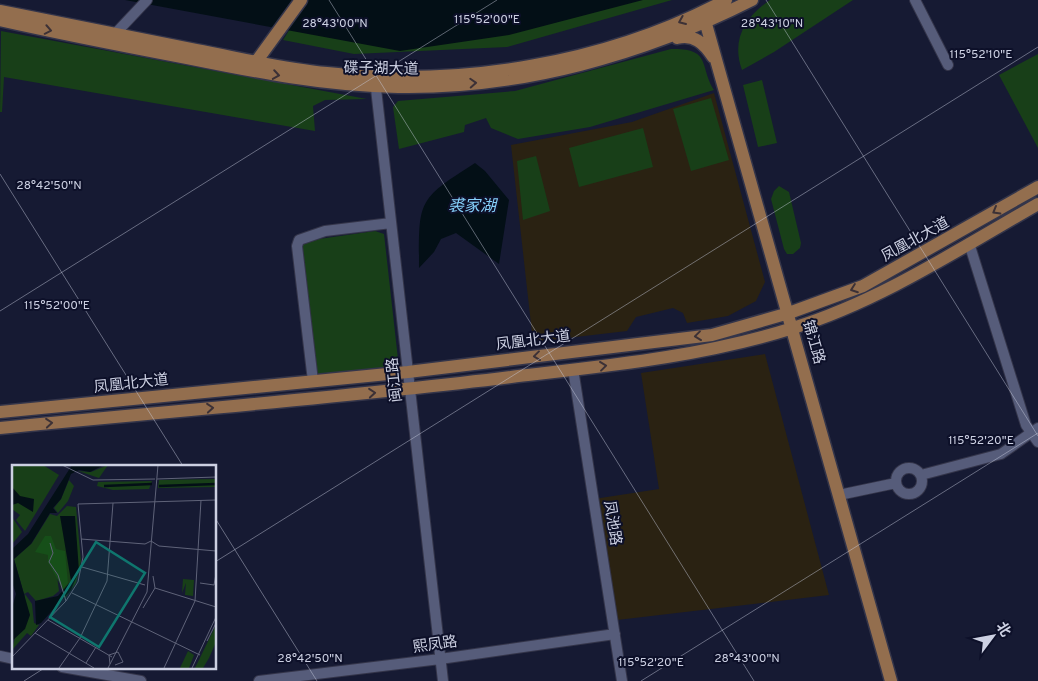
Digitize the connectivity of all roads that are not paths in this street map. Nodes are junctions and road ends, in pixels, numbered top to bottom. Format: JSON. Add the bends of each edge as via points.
{"nodes":[{"id":1,"x":147,"y":0,"type":"edge"},
{"id":2,"x":301,"y":0,"type":"edge"},
{"id":3,"x":726,"y":0,"type":"edge"},
{"id":4,"x":752,"y":0,"type":"edge"},
{"id":5,"x":915,"y":0,"type":"edge"},
{"id":6,"x":0,"y":11,"type":"edge"},
{"id":7,"x":704,"y":18,"type":"junction"},
{"id":8,"x":0,"y":20,"type":"edge"},
{"id":9,"x":114,"y":34,"type":"junction"},
{"id":10,"x":650,"y":44,"type":"junction"},
{"id":11,"x":256,"y":62,"type":"junction"},
{"id":12,"x":948,"y":65,"type":"dead end"},
{"id":13,"x":718,"y":67,"type":"junction"},
{"id":14,"x":375,"y":81,"type":"junction"},
{"id":15,"x":1038,"y":187,"type":"edge"},
{"id":16,"x":1038,"y":204,"type":"edge"},
{"id":17,"x":391,"y":223,"type":"junction"},
{"id":18,"x":969,"y":243,"type":"junction"},
{"id":19,"x":789,"y":313,"type":"junction"},
{"id":20,"x":793,"y":328,"type":"junction"},
{"id":21,"x":574,"y":369,"type":"junction"},
{"id":22,"x":408,"y":372,"type":"junction"},
{"id":23,"x":313,"y":381,"type":"junction"},
{"id":24,"x":410,"y":389,"type":"junction"},
{"id":25,"x":0,"y":412,"type":"edge"},
{"id":26,"x":0,"y":428,"type":"edge"},
{"id":27,"x":1036,"y":435,"type":"edge"},
{"id":28,"x":921,"y":475,"type":"junction"},
{"id":29,"x":896,"y":484,"type":"junction"},
{"id":30,"x":839,"y":495,"type":"junction"},
{"id":31,"x":614,"y":634,"type":"junction"},
{"id":32,"x":440,"y":659,"type":"junction"},
{"id":33,"x":68,"y":668,"type":"edge"},
{"id":34,"x":141,"y":681,"type":"edge"},
{"id":35,"x":259,"y":681,"type":"edge"},
{"id":36,"x":443,"y":681,"type":"edge"},
{"id":37,"x":622,"y":681,"type":"edge"},
{"id":38,"x":891,"y":681,"type":"edge"}],
"edges":[{"from":1,"to":9,"type":"street"},
{"from":2,"to":11,"type":"main road"},
{"from":3,"to":7,"type":"main road","name":"碟子湖大道"},
{"from":4,"to":7,"type":"main road","name":"碟子湖大道"},
{"from":5,"to":12,"type":"street"},
{"from":6,"to":9,"type":"main road","name":"碟子湖大道"},
{"from":7,"to":10,"type":"main road","name":"碟子湖大道"},
{"from":7,"to":13,"type":"main road","name":"锦江路"},
{"from":7,"to":14,"type":"main road","name":"碟子湖大道","one_way":true,"via":[[604,49],[522,67]]},
{"from":8,"to":14,"type":"main road","name":"碟子湖大道","one_way":true,"via":[[272,75],[342,84]]},
{"from":9,"to":11,"type":"main road","name":"碟子湖大道"},
{"from":10,"to":13,"type":"main road","via":[[690,37],[705,46]]},
{"from":14,"to":10,"type":"main road","name":"碟子湖大道","one_way":true,"via":[[399,87],[494,82],[583,65]]},
{"from":11,"to":14,"type":"main road","name":"碟子湖大道"},
{"from":13,"to":19,"type":"main road","name":"锦江路"},
{"from":14,"to":17,"type":"street","name":"闽江路"},
{"from":15,"to":19,"type":"main road","name":"凤凰北大道","one_way":true,"via":[[863,286]]},
{"from":16,"to":18,"type":"main road","name":"凤凰北大道"},
{"from":17,"to":22,"type":"street","name":"闽江路"},
{"from":17,"to":23,"type":"street","via":[[326,231],[299,240],[297,246]]},
{"from":18,"to":20,"type":"main road","name":"凤凰北大道","via":[[846,309]]},
{"from":18,"to":27,"type":"street","via":[[1026,425]]},
{"from":19,"to":20,"type":"main road","name":"锦江路"},
{"from":19,"to":22,"type":"main road","name":"凤凰北大道","one_way":true,"via":[[712,334]]},
{"from":21,"to":20,"type":"main road","name":"凤凰北大道","one_way":true,"via":[[720,347]]},
{"from":20,"to":30,"type":"main road","name":"锦江路"},
{"from":21,"to":24,"type":"main road","name":"凤凰北大道"},
{"from":21,"to":31,"type":"street","name":"凤池路"},
{"from":22,"to":23,"type":"main road","name":"凤凰北大道"},
{"from":22,"to":24,"type":"street","name":"闽江路"},
{"from":23,"to":25,"type":"main road","name":"凤凰北大道"},
{"from":26,"to":24,"type":"main road","name":"凤凰北大道","one_way":true},
{"from":24,"to":32,"type":"street","name":"闽江路"},
{"from":27,"to":28,"type":"street","via":[[1001,454]]},
{"from":28,"to":29,"type":"street","via":[[915,469],[907,468],[900,472]]},
{"from":28,"to":29,"type":"street","via":[[921,488],[914,494],[904,494]]},
{"from":29,"to":30,"type":"street"},
{"from":30,"to":38,"type":"main road","name":"锦江路"},
{"from":31,"to":32,"type":"street","name":"熙凤路"},
{"from":31,"to":37,"type":"street","name":"凤池路"},
{"from":32,"to":35,"type":"street","name":"熙凤路"},
{"from":32,"to":36,"type":"street","name":"闽江路"},
{"from":33,"to":34,"type":"street"}]}
